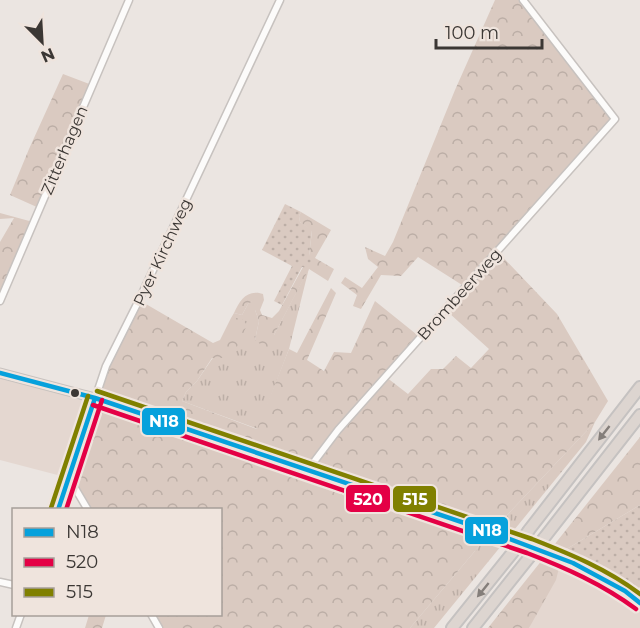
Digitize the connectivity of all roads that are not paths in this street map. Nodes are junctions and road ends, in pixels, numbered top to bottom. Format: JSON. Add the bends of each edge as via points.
{"nodes":[{"id":1,"x":129,"y":0,"type":"edge"},
{"id":2,"x":280,"y":0,"type":"edge"},
{"id":3,"x":523,"y":0,"type":"edge"},
{"id":4,"x":0,"y":301,"type":"edge"},
{"id":5,"x":0,"y":373,"type":"edge"},
{"id":6,"x":640,"y":387,"type":"edge"},
{"id":7,"x":94,"y":398,"type":"junction"},
{"id":8,"x":640,"y":415,"type":"edge"},
{"id":9,"x":307,"y":471,"type":"junction"},
{"id":10,"x":69,"y":478,"type":"junction"},
{"id":11,"x":59,"y":508,"type":"edge"},
{"id":12,"x":87,"y":508,"type":"edge"},
{"id":13,"x":640,"y":603,"type":"edge"},
{"id":14,"x":452,"y":628,"type":"edge"},
{"id":15,"x":473,"y":628,"type":"edge"}],
"edges":[{"from":1,"to":4,"type":"street","name":"Zitterhagen"},
{"from":2,"to":7,"type":"street","name":"Pyer Kirchweg"},
{"from":3,"to":9,"type":"street","name":"Brombeerweg","via":[[615,119],[338,430]]},
{"from":5,"to":7,"type":"street"},
{"from":6,"to":14,"type":"highway","one_way":true,"bridge":true},
{"from":7,"to":9,"type":"street"},
{"from":7,"to":10,"type":"street","name":"Pyer Kirchweg"},
{"from":8,"to":15,"type":"highway","bridge":true},
{"from":9,"to":13,"type":"street","via":[[573,563]]},
{"from":10,"to":11,"type":"street","name":"Pyer Kirchweg"},
{"from":10,"to":12,"type":"street"}]}
